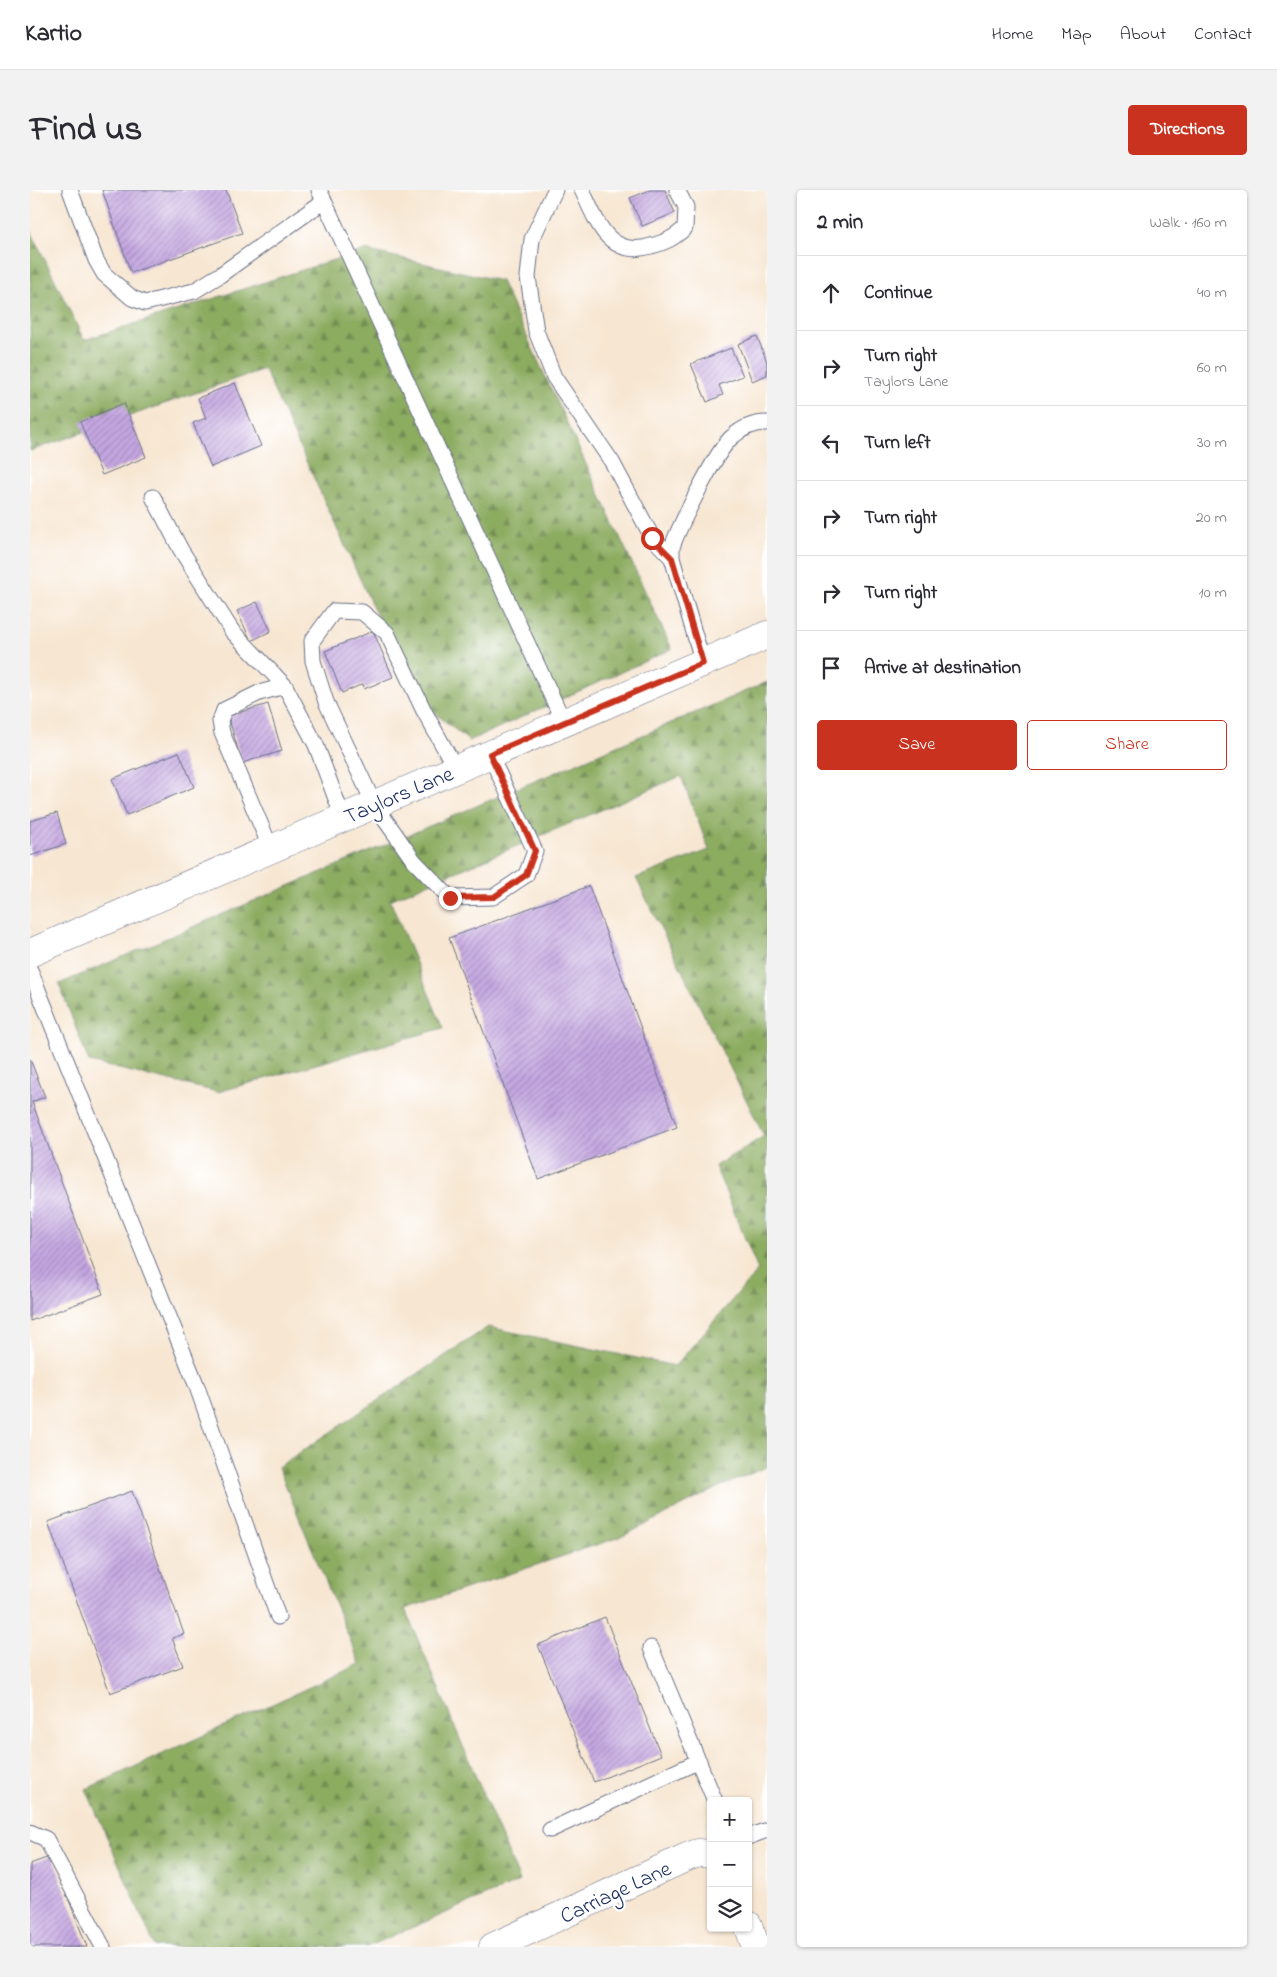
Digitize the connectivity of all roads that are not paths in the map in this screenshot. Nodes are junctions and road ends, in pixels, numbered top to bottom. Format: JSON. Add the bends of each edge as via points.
{"nodes":[{"id":1,"x":70,"y":190,"type":"edge"},
{"id":2,"x":555,"y":190,"type":"edge"},
{"id":3,"x":582,"y":190,"type":"edge"},
{"id":4,"x":677,"y":190,"type":"edge"},
{"id":5,"x":321,"y":196,"type":"edge"},
{"id":6,"x":767,"y":423,"type":"edge"},
{"id":7,"x":153,"y":497,"type":"dead end"},
{"id":8,"x":672,"y":558,"type":"junction"},
{"id":9,"x":767,"y":635,"type":"edge"},
{"id":10,"x":703,"y":663,"type":"junction"},
{"id":11,"x":285,"y":686,"type":"junction"},
{"id":12,"x":564,"y":723,"type":"junction"},
{"id":13,"x":490,"y":754,"type":"junction"},
{"id":14,"x":456,"y":769,"type":"junction"},
{"id":15,"x":374,"y":804,"type":"junction"},
{"id":16,"x":343,"y":818,"type":"junction"},
{"id":17,"x":272,"y":849,"type":"junction"},
{"id":18,"x":30,"y":953,"type":"edge"},
{"id":19,"x":30,"y":970,"type":"edge"},
{"id":20,"x":278,"y":1617,"type":"dead end"},
{"id":21,"x":651,"y":1648,"type":"dead end"},
{"id":22,"x":699,"y":1761,"type":"junction"},
{"id":23,"x":713,"y":1797,"type":"edge"},
{"id":24,"x":550,"y":1830,"type":"dead end"},
{"id":25,"x":767,"y":1830,"type":"edge"},
{"id":26,"x":30,"y":1832,"type":"edge"},
{"id":27,"x":752,"y":1836,"type":"edge"},
{"id":28,"x":707,"y":1854,"type":"edge"},
{"id":29,"x":751,"y":1932,"type":"edge"},
{"id":30,"x":103,"y":1947,"type":"edge"},
{"id":31,"x":493,"y":1947,"type":"edge"},
{"id":32,"x":756,"y":1947,"type":"edge"}],
"edges":[{"from":1,"to":5,"type":"lane","via":[[104,274],[132,298],[145,303],[194,291],[220,275]]},
{"from":2,"to":8,"type":"lane","via":[[532,239],[528,277],[536,331],[554,377],[612,462],[652,538]]},
{"from":3,"to":4,"type":"lane","via":[[609,239],[624,248],[638,251],[671,240],[685,228],[686,207]]},
{"from":5,"to":12,"type":"lane"},
{"from":6,"to":8,"type":"lane","via":[[746,426],[730,438],[675,537]]},
{"from":7,"to":11,"type":"lane","via":[[181,550],[232,631]]},
{"from":8,"to":10,"type":"lane"},
{"from":9,"to":10,"type":"street","name":"Taylors Lane"},
{"from":10,"to":12,"type":"street","name":"Taylors Lane"},
{"from":11,"to":16,"type":"lane","via":[[316,745]]},
{"from":11,"to":17,"type":"lane","via":[[259,693],[224,710],[220,721],[222,733]]},
{"from":12,"to":13,"type":"street","name":"Taylors Lane"},
{"from":13,"to":14,"type":"street","name":"Taylors Lane"},
{"from":13,"to":15,"type":"lane","via":[[535,851],[526,875],[494,897],[450,898],[414,860]]},
{"from":14,"to":15,"type":"street","name":"Taylors Lane"},
{"from":14,"to":15,"type":"lane","via":[[424,712],[387,632],[362,612],[334,611],[312,641],[313,661],[326,702]]},
{"from":15,"to":16,"type":"street","name":"Taylors Lane"},
{"from":16,"to":17,"type":"street","name":"Taylors Lane"},
{"from":17,"to":18,"type":"street","name":"Taylors Lane"},
{"from":19,"to":20,"type":"lane","via":[[196,1384]]},
{"from":21,"to":22,"type":"lane"},
{"from":22,"to":23,"type":"lane"},
{"from":22,"to":24,"type":"lane"},
{"from":25,"to":27,"type":"lane"},
{"from":26,"to":30,"type":"lane","via":[[46,1839]]},
{"from":28,"to":31,"type":"street","name":"Carriage Lane","via":[[687,1857]]},
{"from":29,"to":32,"type":"street"}]}
